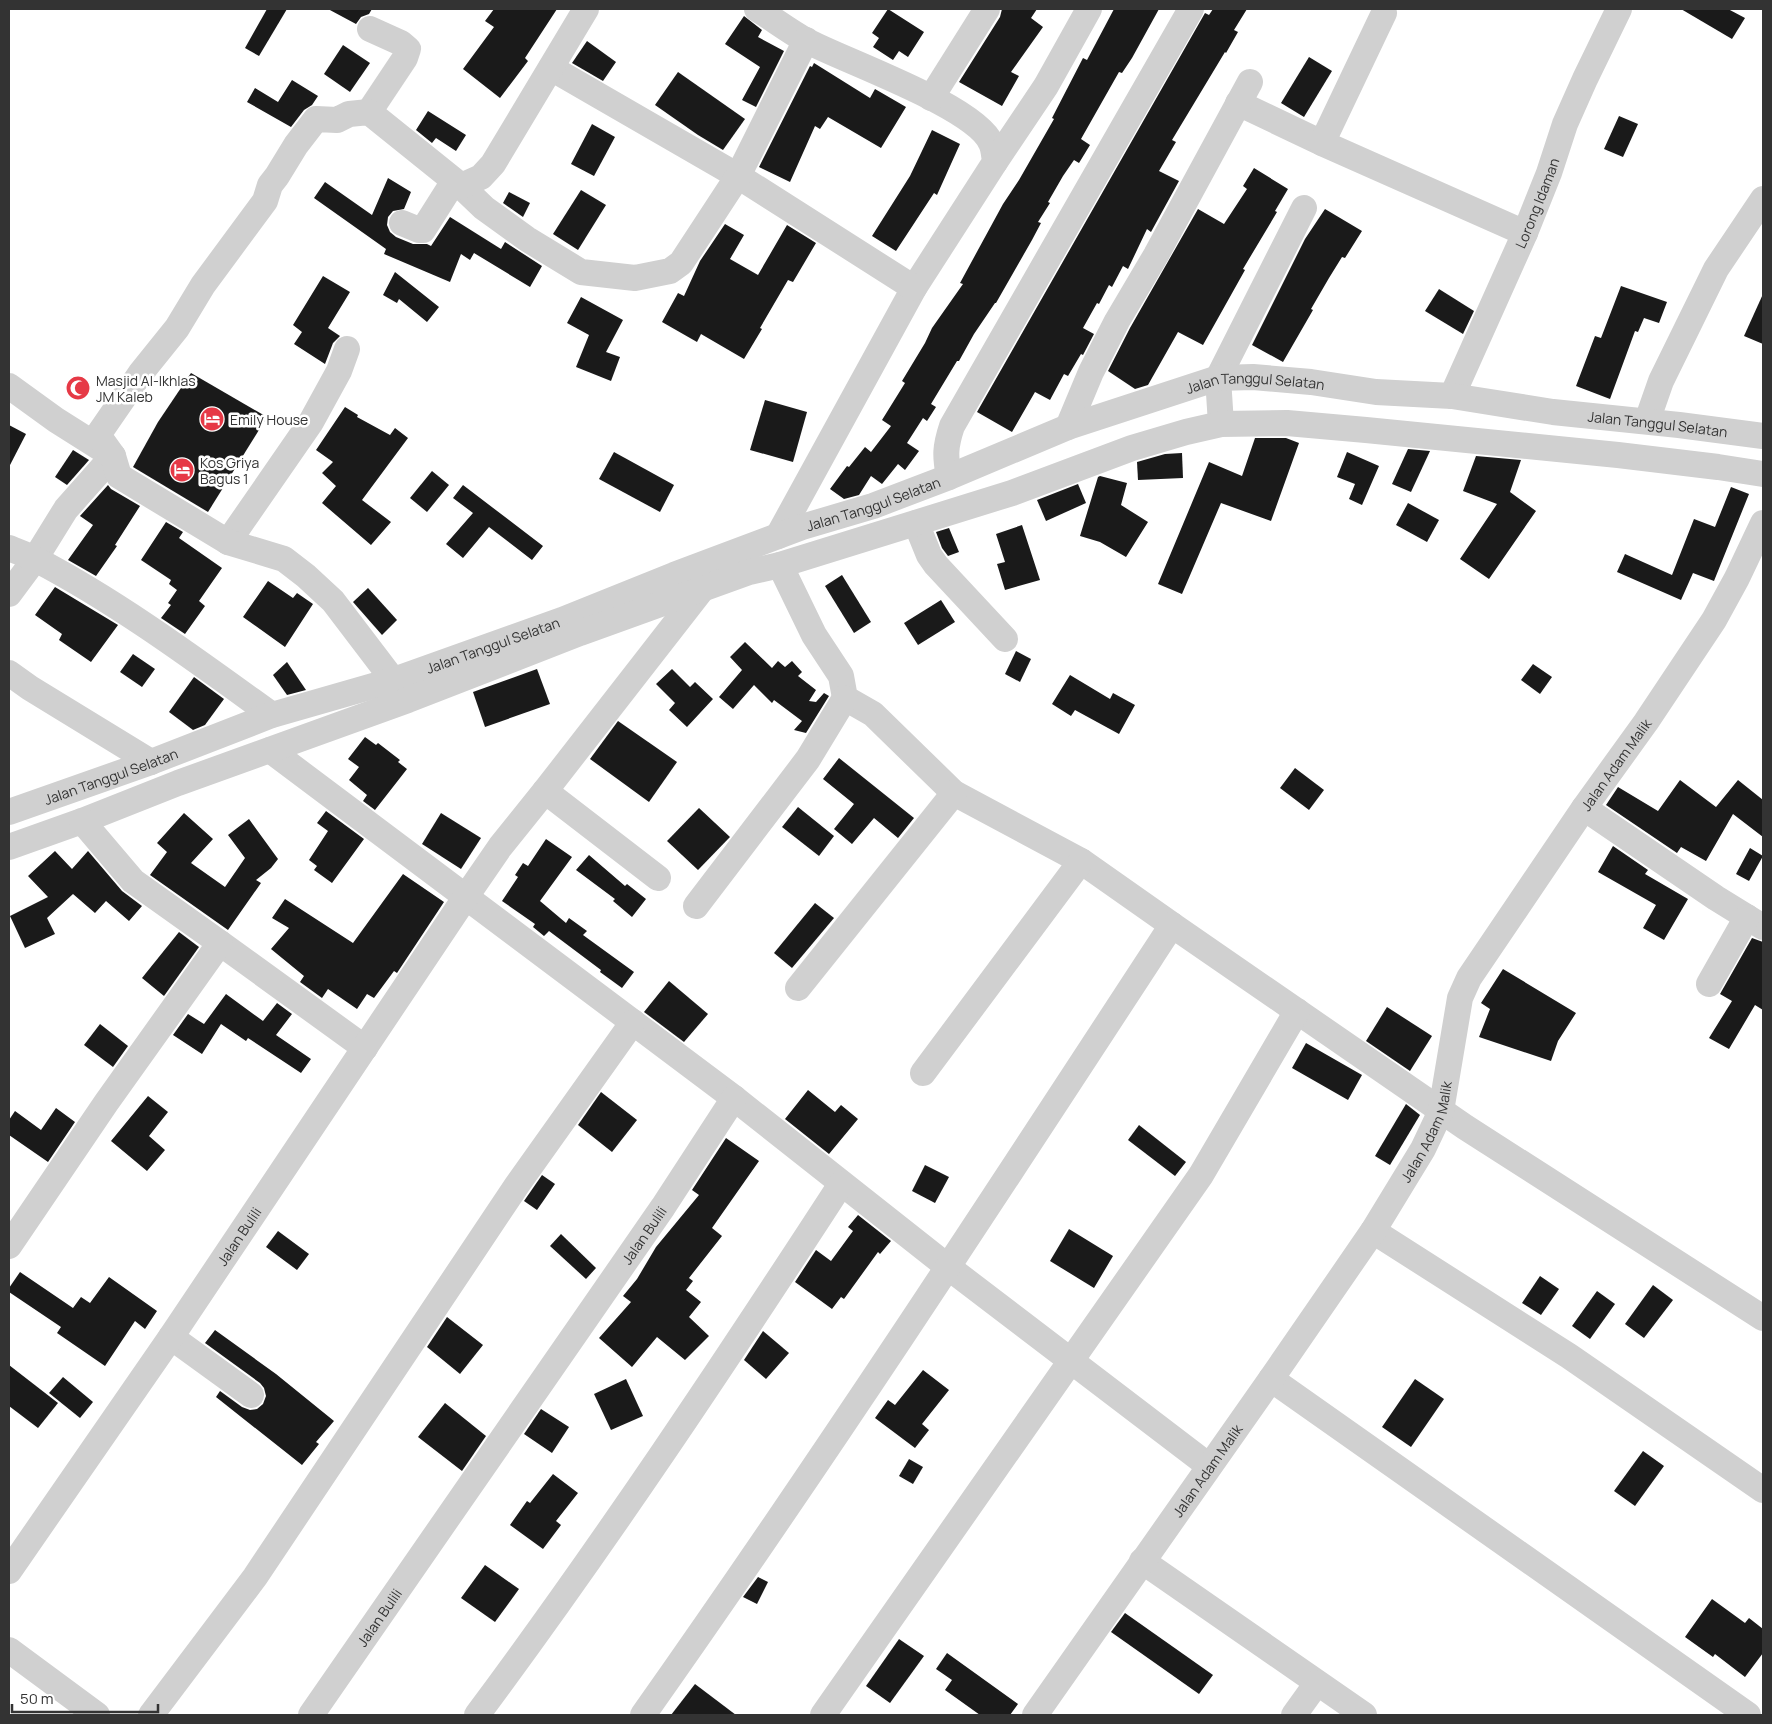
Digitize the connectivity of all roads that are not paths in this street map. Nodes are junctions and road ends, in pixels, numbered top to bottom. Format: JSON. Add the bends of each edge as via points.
{"nodes":[{"id":1,"x":586,"y":9,"type":"edge"},
{"id":2,"x":757,"y":9,"type":"edge"},
{"id":3,"x":987,"y":9,"type":"edge"},
{"id":4,"x":1089,"y":9,"type":"edge"},
{"id":5,"x":1191,"y":9,"type":"edge"},
{"id":6,"x":1619,"y":9,"type":"edge"},
{"id":7,"x":1384,"y":12,"type":"dead end"},
{"id":8,"x":370,"y":29,"type":"dead end"},
{"id":9,"x":806,"y":40,"type":"junction"},
{"id":10,"x":551,"y":68,"type":"junction"},
{"id":11,"x":931,"y":98,"type":"junction"},
{"id":12,"x":369,"y":112,"type":"junction"},
{"id":13,"x":1322,"y":143,"type":"junction"},
{"id":14,"x":995,"y":162,"type":"junction"},
{"id":15,"x":738,"y":176,"type":"junction"},
{"id":16,"x":458,"y":184,"type":"junction"},
{"id":17,"x":1763,"y":199,"type":"edge"},
{"id":18,"x":1304,"y":208,"type":"dead end"},
{"id":19,"x":402,"y":223,"type":"dead end"},
{"id":20,"x":1525,"y":233,"type":"junction"},
{"id":21,"x":914,"y":288,"type":"junction"},
{"id":22,"x":347,"y":349,"type":"dead end"},
{"id":23,"x":1218,"y":378,"type":"junction"},
{"id":24,"x":9,"y":386,"type":"edge"},
{"id":25,"x":1452,"y":396,"type":"junction"},
{"id":26,"x":1647,"y":421,"type":"junction"},
{"id":27,"x":1221,"y":424,"type":"junction"},
{"id":28,"x":1068,"y":427,"type":"junction"},
{"id":29,"x":1763,"y":436,"type":"edge"},
{"id":30,"x":113,"y":456,"type":"junction"},
{"id":31,"x":999,"y":456,"type":"junction"},
{"id":32,"x":1763,"y":474,"type":"edge"},
{"id":33,"x":949,"y":477,"type":"junction"},
{"id":34,"x":1012,"y":493,"type":"junction"},
{"id":35,"x":916,"y":522,"type":"junction"},
{"id":36,"x":1763,"y":523,"type":"edge"},
{"id":37,"x":790,"y":532,"type":"junction"},
{"id":38,"x":228,"y":542,"type":"junction"},
{"id":39,"x":9,"y":548,"type":"edge"},
{"id":40,"x":35,"y":559,"type":"junction"},
{"id":41,"x":780,"y":565,"type":"junction"},
{"id":42,"x":703,"y":588,"type":"junction"},
{"id":43,"x":9,"y":594,"type":"edge"},
{"id":44,"x":1005,"y":639,"type":"dead end"},
{"id":45,"x":9,"y":673,"type":"edge"},
{"id":46,"x":401,"y":690,"type":"junction"},
{"id":47,"x":845,"y":698,"type":"junction"},
{"id":48,"x":272,"y":715,"type":"junction"},
{"id":49,"x":270,"y":750,"type":"junction"},
{"id":50,"x":151,"y":762,"type":"junction"},
{"id":51,"x":544,"y":791,"type":"junction"},
{"id":52,"x":954,"y":793,"type":"junction"},
{"id":53,"x":1584,"y":808,"type":"junction"},
{"id":54,"x":9,"y":812,"type":"edge"},
{"id":55,"x":82,"y":821,"type":"junction"},
{"id":56,"x":9,"y":847,"type":"edge"},
{"id":57,"x":1080,"y":860,"type":"junction"},
{"id":58,"x":658,"y":878,"type":"dead end"},
{"id":59,"x":465,"y":898,"type":"junction"},
{"id":60,"x":696,"y":906,"type":"dead end"},
{"id":61,"x":1755,"y":922,"type":"edge"},
{"id":62,"x":1172,"y":925,"type":"junction"},
{"id":63,"x":220,"y":943,"type":"junction"},
{"id":64,"x":1709,"y":984,"type":"dead end"},
{"id":65,"x":798,"y":988,"type":"dead end"},
{"id":66,"x":1297,"y":1011,"type":"junction"},
{"id":67,"x":633,"y":1022,"type":"junction"},
{"id":68,"x":365,"y":1048,"type":"junction"},
{"id":69,"x":922,"y":1073,"type":"dead end"},
{"id":70,"x":734,"y":1098,"type":"junction"},
{"id":71,"x":1441,"y":1111,"type":"junction"},
{"id":72,"x":841,"y":1184,"type":"junction"},
{"id":73,"x":1373,"y":1231,"type":"junction"},
{"id":74,"x":9,"y":1246,"type":"edge"},
{"id":75,"x":948,"y":1267,"type":"junction"},
{"id":76,"x":1763,"y":1318,"type":"edge"},
{"id":77,"x":171,"y":1338,"type":"junction"},
{"id":78,"x":1072,"y":1361,"type":"junction"},
{"id":79,"x":1271,"y":1379,"type":"junction"},
{"id":80,"x":250,"y":1394,"type":"dead end"},
{"id":81,"x":1209,"y":1466,"type":"junction"},
{"id":82,"x":1763,"y":1490,"type":"edge"},
{"id":83,"x":1142,"y":1561,"type":"junction"},
{"id":84,"x":9,"y":1571,"type":"edge"},
{"id":85,"x":9,"y":1650,"type":"edge"},
{"id":86,"x":1317,"y":1683,"type":"junction"},
{"id":87,"x":97,"y":1715,"type":"edge"},
{"id":88,"x":151,"y":1715,"type":"edge"},
{"id":89,"x":311,"y":1715,"type":"edge"},
{"id":90,"x":477,"y":1715,"type":"edge"},
{"id":91,"x":643,"y":1715,"type":"edge"},
{"id":92,"x":823,"y":1715,"type":"edge"},
{"id":93,"x":1035,"y":1715,"type":"edge"},
{"id":94,"x":1294,"y":1715,"type":"edge"},
{"id":95,"x":1364,"y":1715,"type":"edge"},
{"id":96,"x":1748,"y":1715,"type":"edge"}],
"edges":[{"from":1,"to":10,"type":"street"},
{"from":2,"to":9,"type":"street"},
{"from":3,"to":11,"type":"street"},
{"from":4,"to":14,"type":"street","via":[[1046,86]]},
{"from":5,"to":33,"type":"street","via":[[952,426],[945,460]]},
{"from":6,"to":20,"type":"street","name":"Lorong Idaman","via":[[1565,124]]},
{"from":7,"to":13,"type":"street"},
{"from":8,"to":12,"type":"street","via":[[408,49]]},
{"from":9,"to":11,"type":"street"},
{"from":9,"to":15,"type":"street"},
{"from":10,"to":15,"type":"street"},
{"from":10,"to":16,"type":"street","via":[[493,164],[481,177]]},
{"from":11,"to":14,"type":"street","via":[[970,121],[984,134],[991,142]]},
{"from":12,"to":16,"type":"street"},
{"from":12,"to":30,"type":"street","via":[[349,114],[337,120],[316,119],[307,129],[270,185],[265,201],[98,434]]},
{"from":13,"to":20,"type":"street"},
{"from":13,"to":28,"type":"street","via":[[1244,93],[1117,321]]},
{"from":14,"to":21,"type":"street"},
{"from":15,"to":16,"type":"street","via":[[681,263],[670,271],[635,278],[581,272],[526,240]]},
{"from":15,"to":21,"type":"street"},
{"from":16,"to":19,"type":"street","via":[[423,230]]},
{"from":17,"to":26,"type":"street","via":[[1716,268],[1661,381]]},
{"from":18,"to":23,"type":"street"},
{"from":20,"to":25,"type":"street","name":"Lorong Idaman"},
{"from":21,"to":37,"type":"street"},
{"from":22,"to":38,"type":"street","via":[[312,422]]},
{"from":23,"to":25,"type":"street","name":"Jalan Tanggul Selatan","via":[[1253,377],[1376,392]]},
{"from":23,"to":27,"type":"street"},
{"from":23,"to":28,"type":"street","name":"Jalan Tanggul Selatan"},
{"from":24,"to":30,"type":"street"},
{"from":25,"to":26,"type":"street","name":"Jalan Tanggul Selatan","via":[[1553,412]]},
{"from":26,"to":29,"type":"street","name":"Jalan Tanggul Selatan"},
{"from":27,"to":32,"type":"street","name":"Jalan Tanggul Selatan","via":[[1286,423],[1366,430],[1618,454]]},
{"from":27,"to":34,"type":"street","name":"Jalan Tanggul Selatan","via":[[1132,448]]},
{"from":28,"to":31,"type":"street","name":"Jalan Tanggul Selatan"},
{"from":30,"to":38,"type":"street","via":[[119,476]]},
{"from":30,"to":40,"type":"street","via":[[66,510]]},
{"from":31,"to":33,"type":"street","name":"Jalan Tanggul Selatan"},
{"from":31,"to":34,"type":"street"},
{"from":33,"to":37,"type":"street","name":"Jalan Tanggul Selatan","via":[[873,506]]},
{"from":34,"to":35,"type":"street","name":"Jalan Tanggul Selatan"},
{"from":35,"to":41,"type":"street","name":"Jalan Tanggul Selatan"},
{"from":35,"to":44,"type":"street","via":[[936,565]]},
{"from":36,"to":53,"type":"street","name":"Jalan Adam Malik","via":[[1714,620]]},
{"from":37,"to":46,"type":"street","name":"Jalan Tanggul Selatan","via":[[562,620]]},
{"from":38,"to":46,"type":"street","via":[[284,559],[306,576],[333,601]]},
{"from":39,"to":40,"type":"street"},
{"from":40,"to":43,"type":"street"},
{"from":40,"to":48,"type":"street","via":[[173,644]]},
{"from":41,"to":42,"type":"street","name":"Jalan Tanggul Selatan"},
{"from":41,"to":47,"type":"street","via":[[814,634],[842,676]]},
{"from":42,"to":46,"type":"street","name":"Jalan Tanggul Selatan","via":[[580,633]]},
{"from":42,"to":51,"type":"street","name":"Jalan Bulili"},
{"from":45,"to":50,"type":"street"},
{"from":46,"to":48,"type":"street","name":"Jalan Tanggul Selatan"},
{"from":46,"to":49,"type":"street","name":"Jalan Tanggul Selatan"},
{"from":47,"to":52,"type":"street","via":[[873,714]]},
{"from":47,"to":60,"type":"street","via":[[808,759]]},
{"from":48,"to":50,"type":"street","name":"Jalan Tanggul Selatan"},
{"from":49,"to":55,"type":"street","name":"Jalan Tanggul Selatan"},
{"from":49,"to":59,"type":"street"},
{"from":50,"to":54,"type":"street","name":"Jalan Tanggul Selatan"},
{"from":51,"to":58,"type":"street"},
{"from":51,"to":59,"type":"street","name":"Jalan Bulili"},
{"from":52,"to":57,"type":"street"},
{"from":52,"to":65,"type":"street"},
{"from":53,"to":61,"type":"street"},
{"from":53,"to":71,"type":"street","name":"Jalan Adam Malik","via":[[1469,978],[1460,998]]},
{"from":55,"to":56,"type":"street","name":"Jalan Tanggul Selatan"},
{"from":55,"to":63,"type":"street","via":[[133,881]]},
{"from":57,"to":62,"type":"street"},
{"from":57,"to":69,"type":"street"},
{"from":59,"to":67,"type":"street"},
{"from":59,"to":68,"type":"street","name":"Jalan Bulili"},
{"from":61,"to":64,"type":"street"},
{"from":62,"to":66,"type":"street"},
{"from":62,"to":75,"type":"street"},
{"from":63,"to":68,"type":"street"},
{"from":63,"to":74,"type":"street"},
{"from":66,"to":71,"type":"street"},
{"from":66,"to":78,"type":"street","via":[[1200,1175]]},
{"from":67,"to":70,"type":"street"},
{"from":67,"to":88,"type":"street","via":[[532,1163],[255,1576]]},
{"from":68,"to":77,"type":"street","name":"Jalan Bulili"},
{"from":70,"to":72,"type":"street"},
{"from":70,"to":89,"type":"street","name":"Jalan Bulili","via":[[657,1215]]},
{"from":71,"to":73,"type":"street","name":"Jalan Adam Malik","via":[[1423,1149]]},
{"from":71,"to":76,"type":"street"},
{"from":72,"to":75,"type":"street"},
{"from":72,"to":90,"type":"street","via":[[642,1485]]},
{"from":73,"to":79,"type":"street","name":"Jalan Adam Malik"},
{"from":73,"to":82,"type":"street","via":[[1569,1356]]},
{"from":75,"to":78,"type":"street"},
{"from":75,"to":91,"type":"street","via":[[724,1601]]},
{"from":77,"to":80,"type":"street"},
{"from":77,"to":84,"type":"street","name":"Jalan Bulili"},
{"from":78,"to":81,"type":"street"},
{"from":78,"to":92,"type":"street"},
{"from":79,"to":81,"type":"street","name":"Jalan Adam Malik"},
{"from":79,"to":96,"type":"street"},
{"from":81,"to":83,"type":"street","name":"Jalan Adam Malik"},
{"from":83,"to":86,"type":"street"},
{"from":83,"to":93,"type":"street","name":"Jalan Adam Malik"},
{"from":85,"to":87,"type":"street"},
{"from":86,"to":94,"type":"street"},
{"from":86,"to":95,"type":"street"}]}
